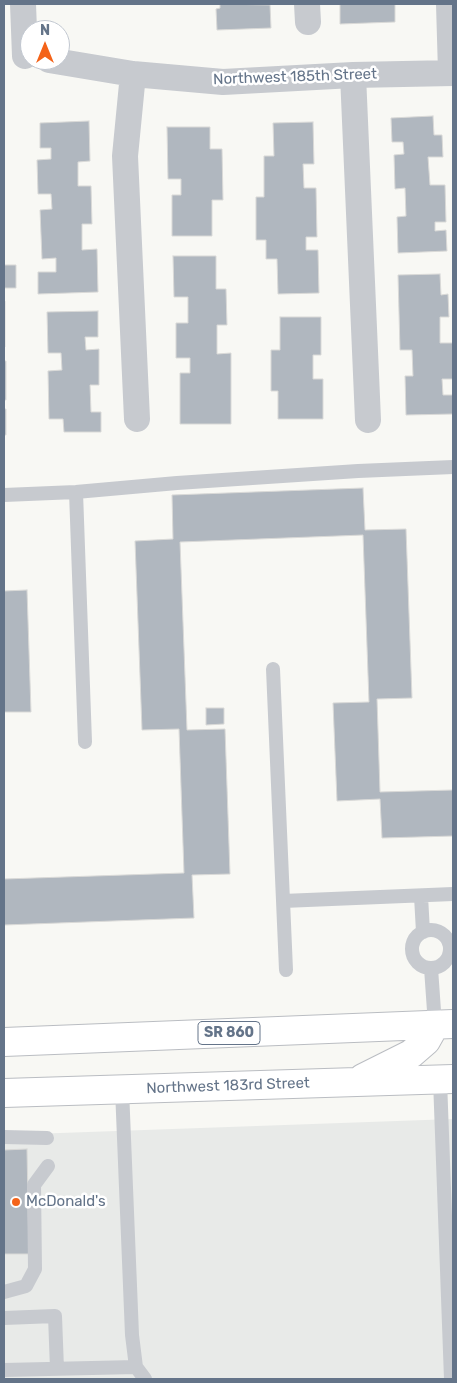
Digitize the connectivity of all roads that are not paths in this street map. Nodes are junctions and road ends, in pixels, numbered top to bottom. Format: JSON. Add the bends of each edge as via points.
{"nodes":[{"id":1,"x":23,"y":4,"type":"edge"},
{"id":2,"x":448,"y":4,"type":"edge"},
{"id":3,"x":24,"y":20,"type":"edge"},
{"id":4,"x":70,"y":64,"type":"edge"},
{"id":5,"x":452,"y":73,"type":"edge"},
{"id":6,"x":133,"y":74,"type":"junction"},
{"id":7,"x":353,"y":75,"type":"junction"},
{"id":8,"x":137,"y":419,"type":"dead end"},
{"id":9,"x":368,"y":420,"type":"dead end"},
{"id":10,"x":453,"y":467,"type":"edge"},
{"id":11,"x":76,"y":492,"type":"junction"},
{"id":12,"x":4,"y":495,"type":"edge"},
{"id":13,"x":273,"y":670,"type":"dead end"},
{"id":14,"x":85,"y":742,"type":"dead end"},
{"id":15,"x":453,"y":894,"type":"edge"},
{"id":16,"x":421,"y":896,"type":"junction"},
{"id":17,"x":283,"y":902,"type":"junction"},
{"id":18,"x":423,"y":932,"type":"junction"},
{"id":19,"x":450,"y":959,"type":"edge"},
{"id":20,"x":431,"y":968,"type":"junction"},
{"id":21,"x":286,"y":970,"type":"dead end"},
{"id":22,"x":444,"y":1024,"type":"edge"},
{"id":23,"x":4,"y":1042,"type":"edge"},
{"id":24,"x":449,"y":1072,"type":"edge"},
{"id":25,"x":355,"y":1082,"type":"junction"},
{"id":26,"x":122,"y":1090,"type":"junction"},
{"id":27,"x":4,"y":1093,"type":"edge"},
{"id":28,"x":4,"y":1138,"type":"edge"},
{"id":29,"x":47,"y":1138,"type":"dead end"},
{"id":30,"x":48,"y":1166,"type":"dead end"},
{"id":31,"x":4,"y":1292,"type":"edge"},
{"id":32,"x":4,"y":1318,"type":"edge"},
{"id":33,"x":136,"y":1367,"type":"junction"},
{"id":34,"x":57,"y":1369,"type":"junction"},
{"id":35,"x":4,"y":1370,"type":"edge"},
{"id":36,"x":144,"y":1379,"type":"edge"},
{"id":37,"x":451,"y":1379,"type":"edge"}],
"edges":[{"from":1,"to":3,"type":"street"},
{"from":2,"to":5,"type":"street"},
{"from":4,"to":6,"type":"street","name":"Northwest 185th Street"},
{"from":5,"to":7,"type":"street","name":"Northwest 185th Street"},
{"from":6,"to":7,"type":"street","name":"Northwest 185th Street","via":[[222,82]]},
{"from":6,"to":8,"type":"street","via":[[125,156]]},
{"from":7,"to":9,"type":"street"},
{"from":10,"to":11,"type":"lane"},
{"from":11,"to":12,"type":"lane"},
{"from":11,"to":14,"type":"lane"},
{"from":13,"to":17,"type":"lane"},
{"from":15,"to":16,"type":"lane"},
{"from":16,"to":17,"type":"lane"},
{"from":16,"to":18,"type":"lane"},
{"from":17,"to":21,"type":"lane"},
{"from":18,"to":19,"type":"lane","via":[[433,930],[444,936],[450,947]]},
{"from":18,"to":20,"type":"lane","via":[[413,943],[413,955],[420,964]]},
{"from":19,"to":20,"type":"lane"},
{"from":20,"to":22,"type":"lane"},
{"from":22,"to":23,"type":"main road","number":"SR 860"},
{"from":22,"to":25,"type":"main road","via":[[411,1054]]},
{"from":24,"to":25,"type":"main road","name":"Northwest 183rd Street"},
{"from":24,"to":37,"type":"lane"},
{"from":25,"to":26,"type":"main road","name":"Northwest 183rd Street"},
{"from":26,"to":27,"type":"main road","name":"Northwest 183rd Street"},
{"from":26,"to":33,"type":"lane"},
{"from":28,"to":29,"type":"lane"},
{"from":30,"to":31,"type":"lane","via":[[34,1185],[35,1269],[26,1286]]},
{"from":32,"to":34,"type":"lane","via":[[55,1316]]},
{"from":33,"to":34,"type":"lane"},
{"from":33,"to":36,"type":"lane"},
{"from":34,"to":35,"type":"lane"}]}
